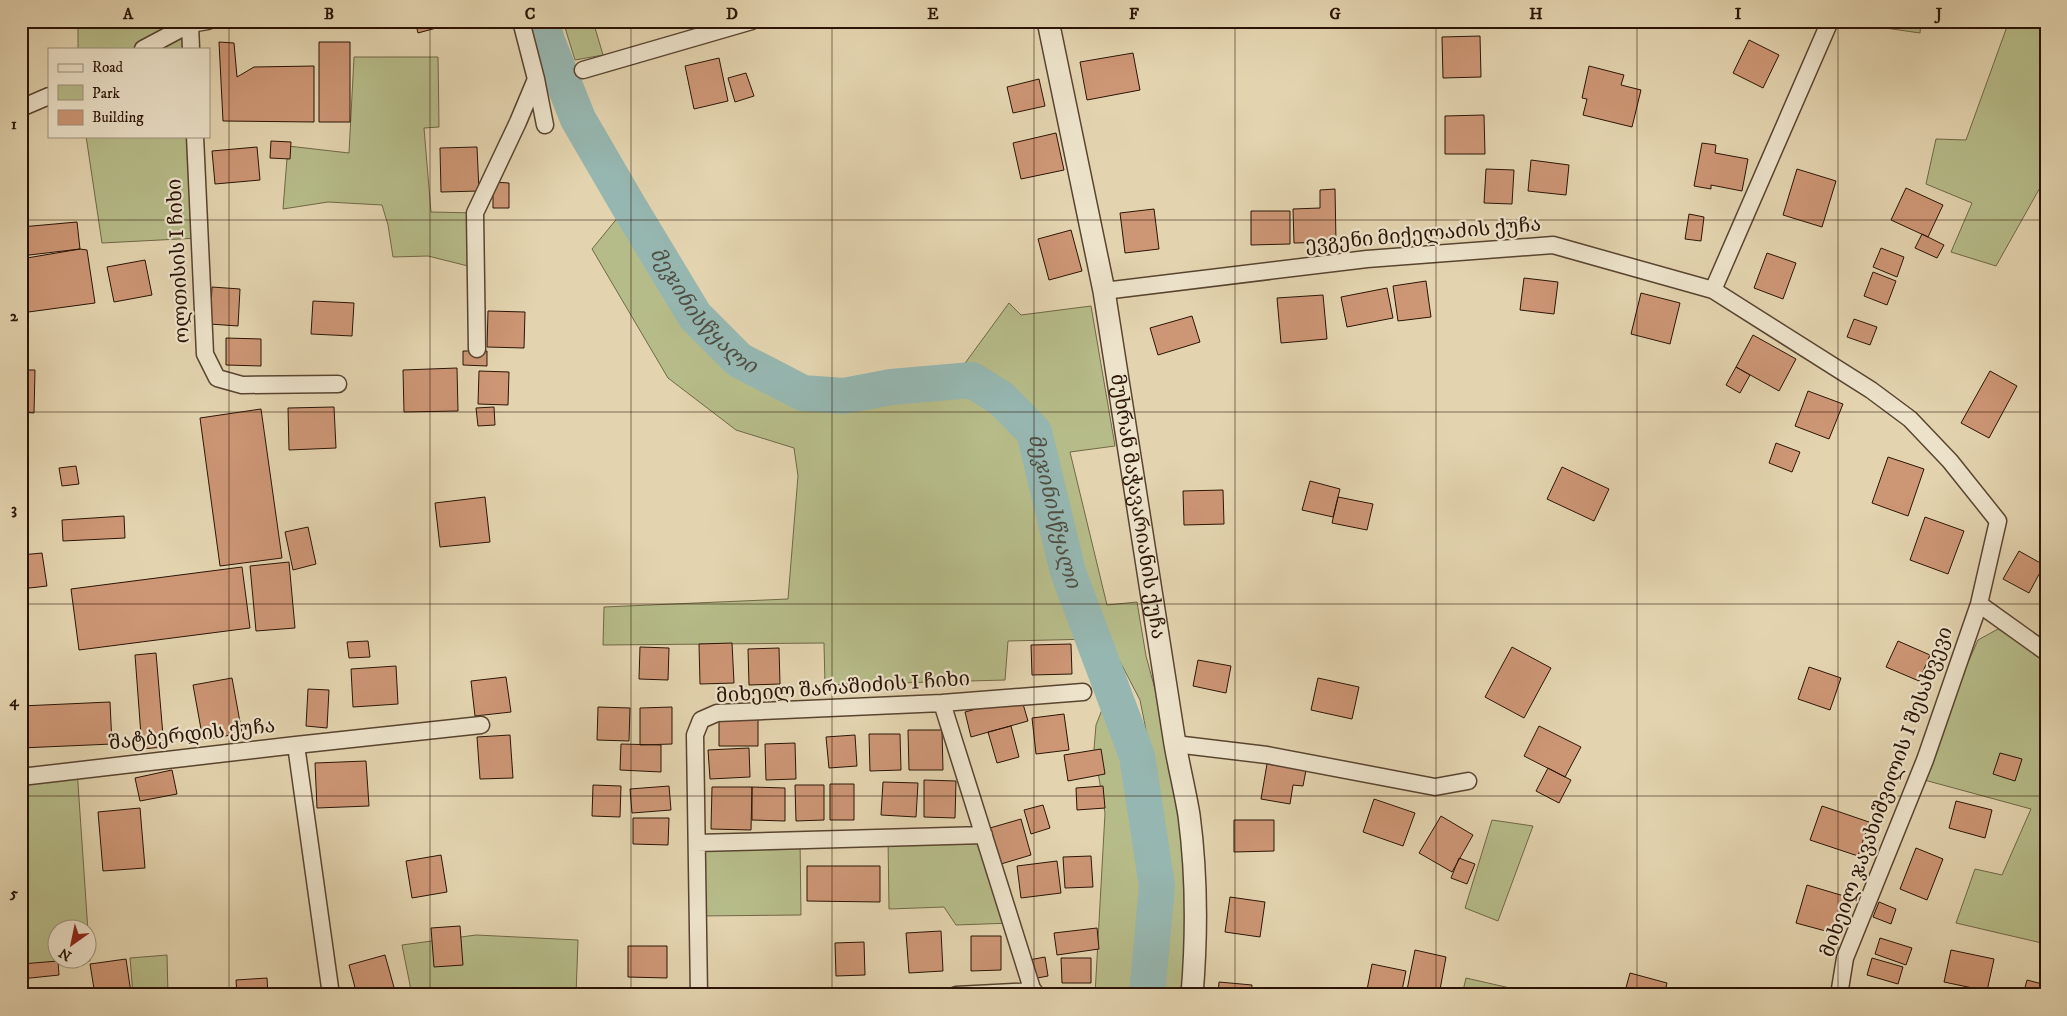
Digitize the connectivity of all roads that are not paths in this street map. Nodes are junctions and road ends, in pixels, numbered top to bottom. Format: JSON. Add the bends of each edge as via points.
{"nodes":[{"id":1,"x":208,"y":21,"type":"edge"},
{"id":2,"x":521,"y":21,"type":"edge"},
{"id":3,"x":752,"y":21,"type":"edge"},
{"id":4,"x":1048,"y":21,"type":"edge"},
{"id":5,"x":1830,"y":21,"type":"edge"},
{"id":6,"x":190,"y":24,"type":"junction"},
{"id":7,"x":145,"y":48,"type":"edge"},
{"id":8,"x":191,"y":48,"type":"edge"},
{"id":9,"x":583,"y":70,"type":"dead end"},
{"id":10,"x":536,"y":79,"type":"junction"},
{"id":11,"x":48,"y":96,"type":"edge"},
{"id":12,"x":21,"y":108,"type":"edge"},
{"id":13,"x":545,"y":125,"type":"dead end"},
{"id":14,"x":195,"y":138,"type":"edge"},
{"id":15,"x":1713,"y":290,"type":"junction"},
{"id":16,"x":1104,"y":291,"type":"junction"},
{"id":17,"x":477,"y":349,"type":"dead end"},
{"id":18,"x":338,"y":384,"type":"dead end"},
{"id":19,"x":1979,"y":604,"type":"junction"},
{"id":20,"x":2046,"y":652,"type":"edge"},
{"id":21,"x":1083,"y":692,"type":"dead end"},
{"id":22,"x":942,"y":703,"type":"junction"},
{"id":23,"x":481,"y":725,"type":"dead end"},
{"id":24,"x":1175,"y":744,"type":"junction"},
{"id":25,"x":296,"y":745,"type":"junction"},
{"id":26,"x":21,"y":777,"type":"edge"},
{"id":27,"x":1468,"y":781,"type":"dead end"},
{"id":28,"x":984,"y":835,"type":"junction"},
{"id":29,"x":697,"y":843,"type":"junction"},
{"id":30,"x":1034,"y":993,"type":"edge"},
{"id":31,"x":331,"y":995,"type":"edge"},
{"id":32,"x":699,"y":995,"type":"edge"},
{"id":33,"x":956,"y":995,"type":"edge"},
{"id":34,"x":1192,"y":995,"type":"edge"},
{"id":35,"x":1839,"y":995,"type":"edge"}],
"edges":[{"from":1,"to":6,"type":"street"},
{"from":2,"to":10,"type":"street"},
{"from":3,"to":9,"type":"street"},
{"from":4,"to":16,"type":"street","name":"მუხრან მაჭავარიანის ქუჩა"},
{"from":5,"to":15,"type":"street"},
{"from":6,"to":7,"type":"street"},
{"from":6,"to":8,"type":"street"},
{"from":10,"to":13,"type":"street"},
{"from":10,"to":17,"type":"street","via":[[475,213]]},
{"from":11,"to":12,"type":"street"},
{"from":14,"to":18,"type":"street","name":"ოლთისის I ჩიხი","via":[[205,354],[217,378],[242,385]]},
{"from":15,"to":16,"type":"street","name":"ევგენი მიქელაძის ქუჩა","via":[[1554,245],[1366,259]]},
{"from":15,"to":19,"type":"street","name":"ევგენი მიქელაძის ქუჩა","via":[[1871,390],[1910,419],[1950,461],[1998,522]]},
{"from":16,"to":24,"type":"street","name":"მუხრან მაჭავარიანის ქუჩა"},
{"from":19,"to":20,"type":"street"},
{"from":19,"to":35,"type":"street","name":"მიხეილ ჯავახიშვილის I შესახვევი","via":[[1925,760],[1845,958]]},
{"from":21,"to":22,"type":"street","name":"მიხეილ შარაშიძის I ჩიხი"},
{"from":22,"to":28,"type":"street"},
{"from":22,"to":29,"type":"street","name":"მიხეილ შარაშიძის I ჩიხი","via":[[717,713],[702,720],[695,735]]},
{"from":23,"to":25,"type":"street"},
{"from":24,"to":27,"type":"street","via":[[1267,755],[1434,787]]},
{"from":24,"to":34,"type":"street","name":"მუხრან მაჭავარიანის ქუჩა","via":[[1189,815],[1195,877]]},
{"from":25,"to":26,"type":"street","name":"შატბერდის ქუჩა"},
{"from":25,"to":31,"type":"street","name":"შატბერდის ქუჩა"},
{"from":28,"to":29,"type":"street"},
{"from":28,"to":30,"type":"street"},
{"from":29,"to":32,"type":"street","name":"მიხეილ შარაშიძის I ჩიხი"},
{"from":30,"to":33,"type":"street"}]}
